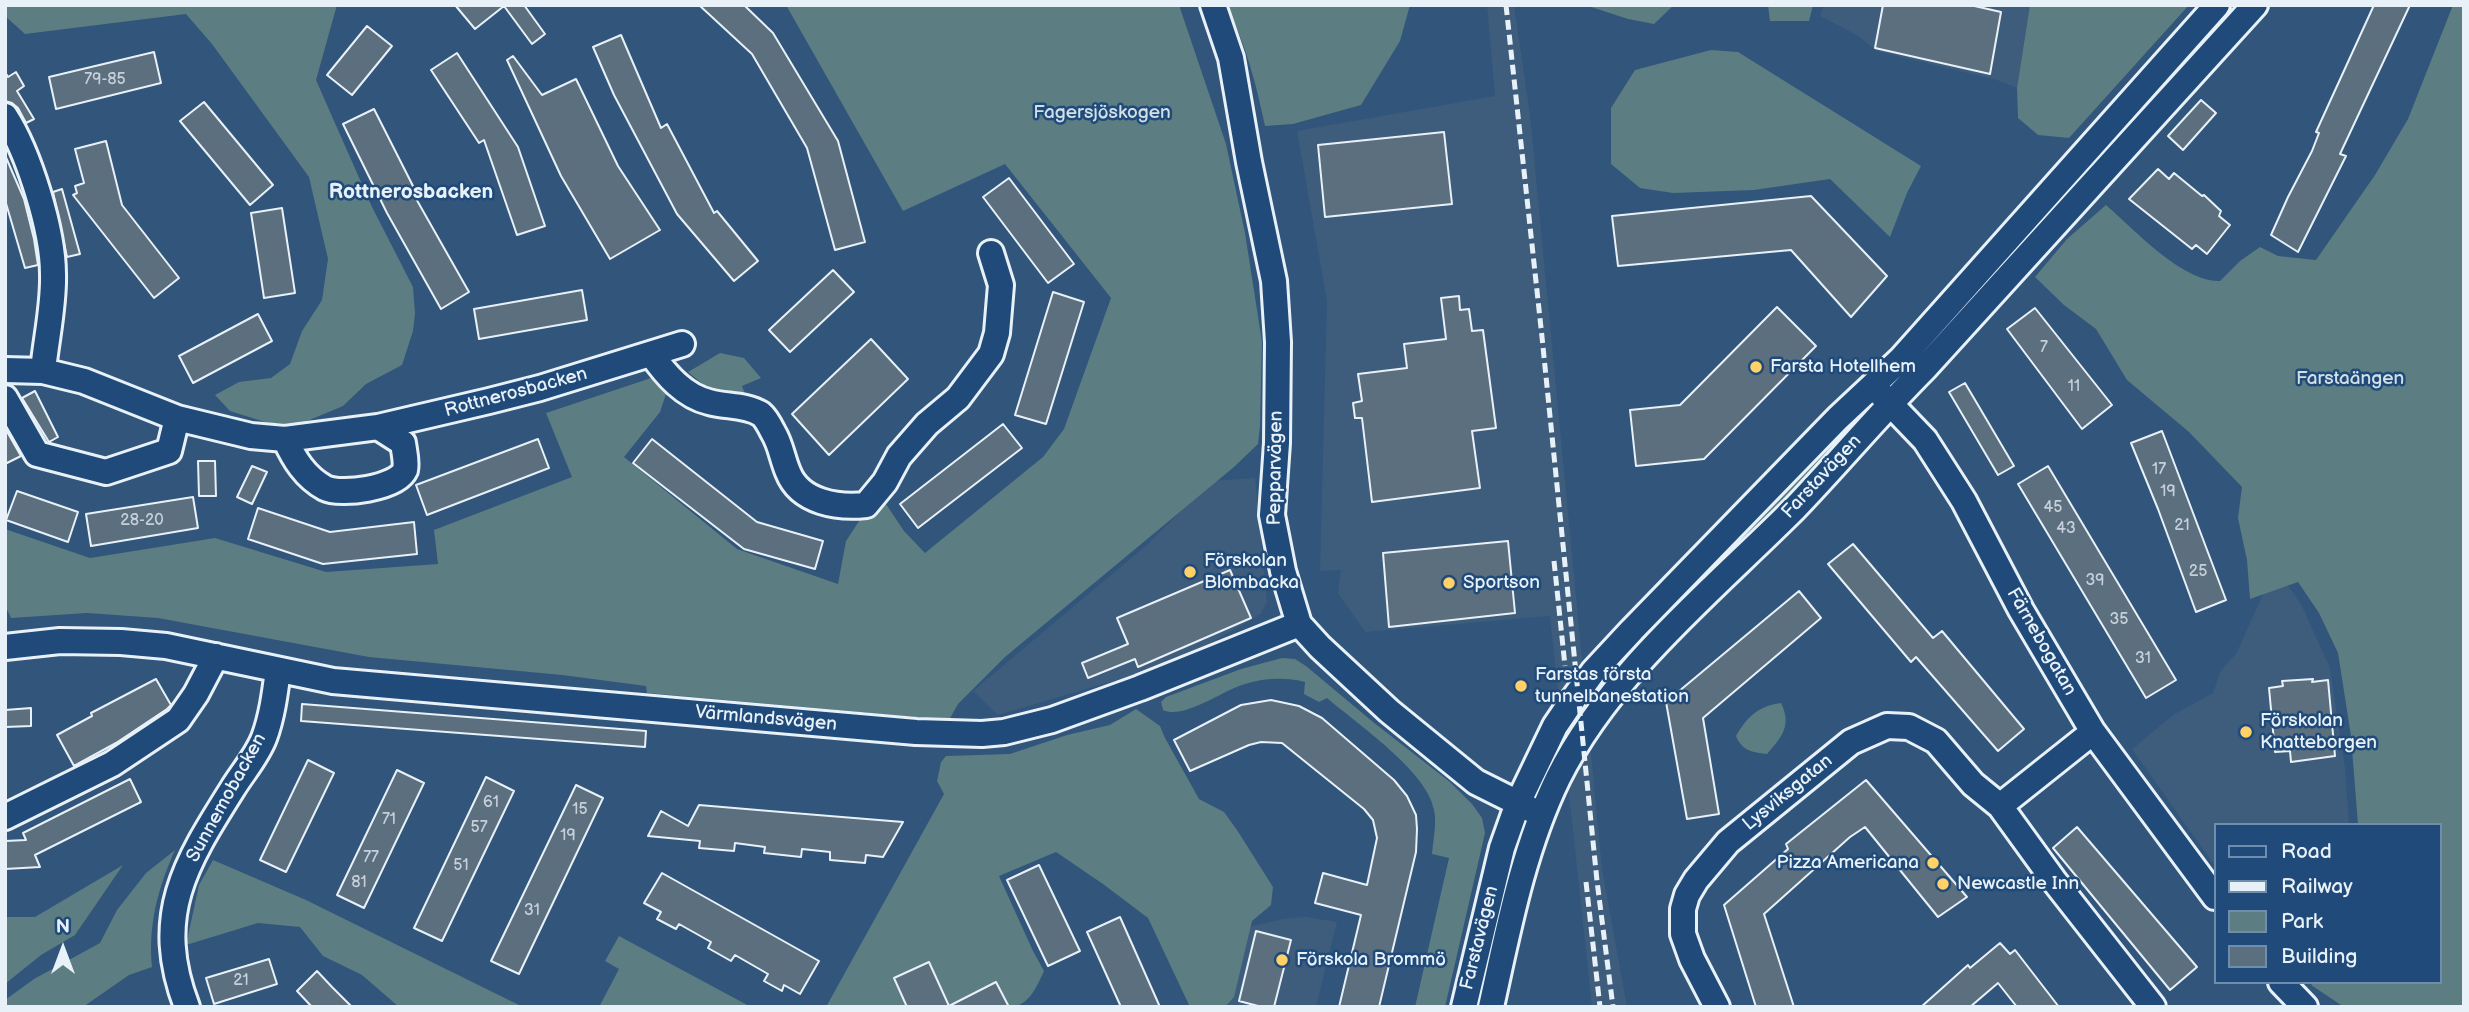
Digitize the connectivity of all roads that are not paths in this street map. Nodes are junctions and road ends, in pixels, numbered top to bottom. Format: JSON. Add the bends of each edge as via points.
{"nodes":[{"id":1,"x":1213,"y":5,"type":"edge"},
{"id":2,"x":2217,"y":5,"type":"edge"},
{"id":3,"x":2255,"y":5,"type":"edge"},
{"id":4,"x":5,"y":117,"type":"edge"},
{"id":5,"x":991,"y":253,"type":"dead end"},
{"id":6,"x":682,"y":344,"type":"dead end"},
{"id":7,"x":652,"y":355,"type":"junction"},
{"id":8,"x":9,"y":371,"type":"edge"},
{"id":9,"x":43,"y":371,"type":"junction"},
{"id":10,"x":1881,"y":394,"type":"junction"},
{"id":11,"x":5,"y":398,"type":"edge"},
{"id":12,"x":177,"y":418,"type":"junction"},
{"id":13,"x":378,"y":426,"type":"junction"},
{"id":14,"x":285,"y":439,"type":"junction"},
{"id":15,"x":1299,"y":624,"type":"junction"},
{"id":16,"x":5,"y":647,"type":"edge"},
{"id":17,"x":216,"y":656,"type":"junction"},
{"id":18,"x":278,"y":670,"type":"junction"},
{"id":19,"x":2093,"y":732,"type":"junction"},
{"id":20,"x":1518,"y":803,"type":"junction"},
{"id":21,"x":2000,"y":806,"type":"junction"},
{"id":22,"x":1542,"y":814,"type":"junction"},
{"id":23,"x":5,"y":817,"type":"edge"},
{"id":24,"x":2214,"y":896,"type":"edge"},
{"id":25,"x":2283,"y":984,"type":"edge"},
{"id":26,"x":187,"y":1007,"type":"edge"},
{"id":27,"x":1464,"y":1007,"type":"edge"},
{"id":28,"x":1491,"y":1007,"type":"edge"},
{"id":29,"x":1717,"y":1007,"type":"edge"},
{"id":30,"x":2153,"y":1007,"type":"edge"},
{"id":31,"x":2305,"y":1007,"type":"edge"}],
"edges":[{"from":1,"to":15,"type":"street","name":"Pepparvägen","via":[[1231,58],[1274,281],[1278,342],[1272,514]]},
{"from":2,"to":10,"type":"street","name":"Farstavägen","via":[[1901,359]]},
{"from":3,"to":10,"type":"street","name":"Farstavägen","via":[[1973,315]]},
{"from":4,"to":9,"type":"street","via":[[27,158],[50,244],[54,276]]},
{"from":5,"to":7,"type":"street","via":[[1001,285],[991,354],[958,398],[899,456],[866,505],[845,507],[816,500],[788,475],[779,441],[762,415],[693,396],[665,374]]},
{"from":6,"to":7,"type":"street","name":"Rottnerosbacken"},
{"from":7,"to":13,"type":"street","name":"Rottnerosbacken","via":[[540,388]]},
{"from":8,"to":9,"type":"street","name":"Rottnerosbacken"},
{"from":9,"to":12,"type":"street","name":"Rottnerosbacken","via":[[84,381]]},
{"from":10,"to":19,"type":"street","name":"Färnebogatan","via":[[1925,440],[1964,501]]},
{"from":10,"to":20,"type":"street","name":"Farstavägen","via":[[1838,418],[1593,672],[1555,726]]},
{"from":10,"to":22,"type":"street","name":"Farstavägen","via":[[1797,505],[1626,677],[1598,712]]},
{"from":11,"to":12,"type":"street","via":[[37,454],[106,472],[169,452]]},
{"from":12,"to":14,"type":"street","name":"Rottnerosbacken","via":[[251,436]]},
{"from":13,"to":14,"type":"street","name":"Rottnerosbacken"},
{"from":13,"to":14,"type":"street","via":[[403,443],[406,467],[400,477],[380,487],[328,490],[308,476]]},
{"from":15,"to":18,"type":"street","name":"Värmlandsvägen","via":[[1052,720],[982,734],[333,681]]},
{"from":15,"to":20,"type":"street","name":"Pepparvägen","via":[[1390,712],[1465,774]]},
{"from":16,"to":17,"type":"street","name":"Värmlandsvägen","via":[[60,641],[121,642]]},
{"from":17,"to":18,"type":"street","name":"Värmlandsvägen"},
{"from":17,"to":23,"type":"street","via":[[178,720],[112,764]]},
{"from":18,"to":26,"type":"street","name":"Sunnemobacken","via":[[263,741],[200,842],[177,892],[172,953]]},
{"from":19,"to":21,"type":"street"},
{"from":19,"to":24,"type":"street","name":"Färnebogatan"},
{"from":20,"to":22,"type":"street","name":"Pepparvägen"},
{"from":20,"to":27,"type":"street","name":"Farstavägen","via":[[1502,848]]},
{"from":21,"to":29,"type":"street","name":"Lysviksgatan","via":[[1973,784],[1936,741],[1909,727],[1887,726],[1851,742],[1728,842],[1688,895],[1683,934]]},
{"from":21,"to":30,"type":"street","name":"Lysviksgatan"},
{"from":22,"to":28,"type":"street","name":"Farstavägen"},
{"from":25,"to":31,"type":"street"}]}
